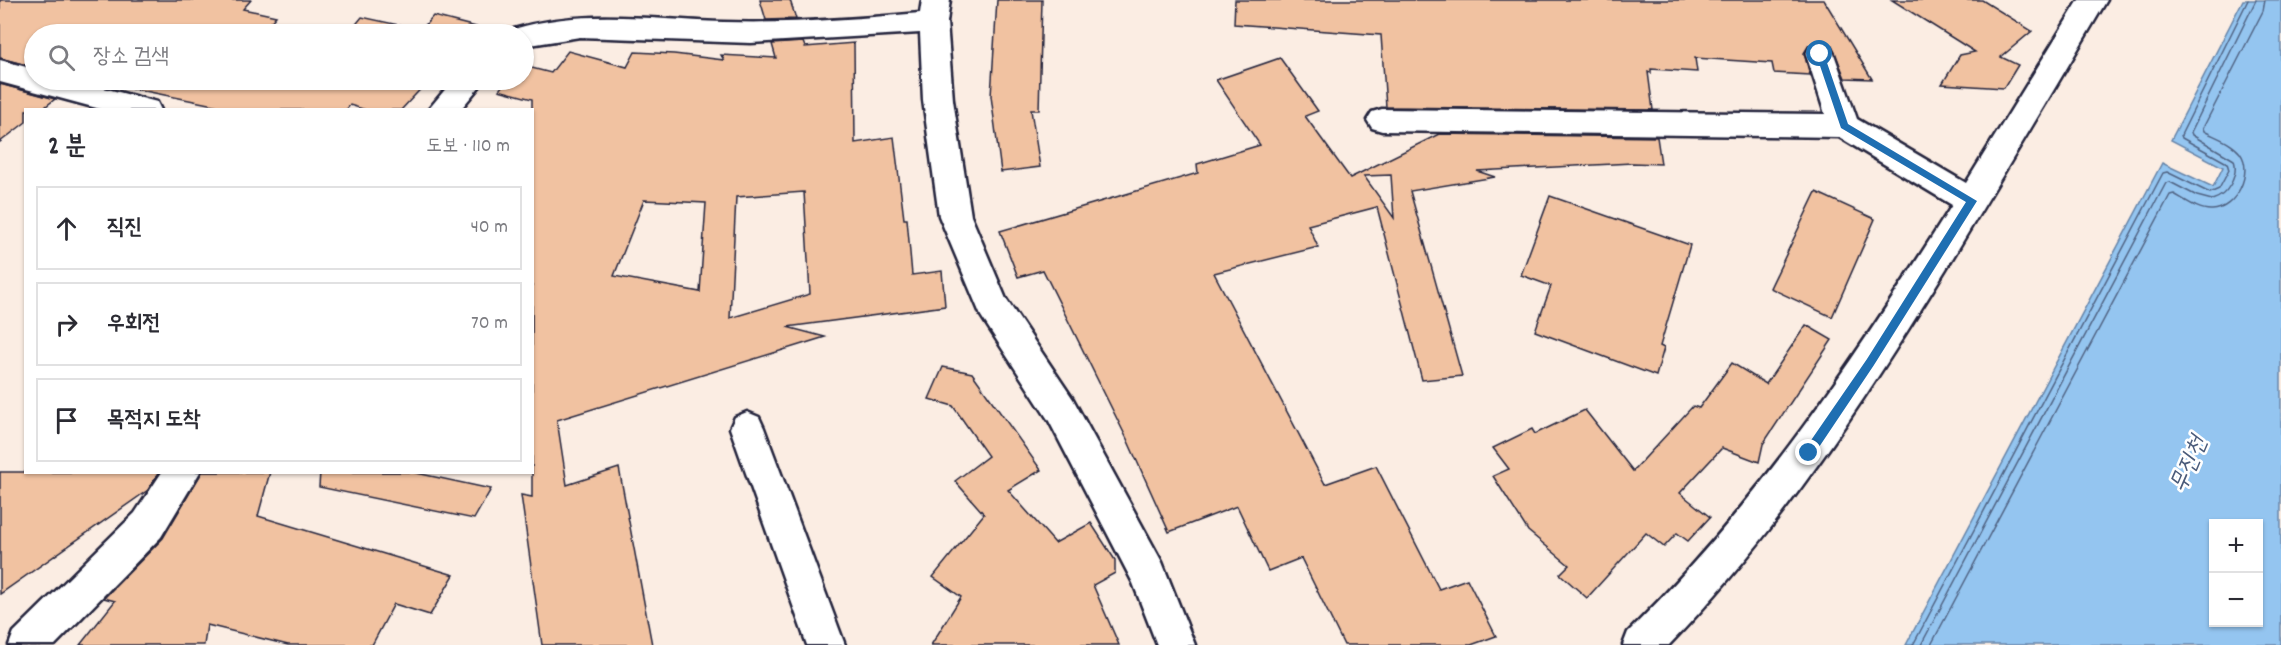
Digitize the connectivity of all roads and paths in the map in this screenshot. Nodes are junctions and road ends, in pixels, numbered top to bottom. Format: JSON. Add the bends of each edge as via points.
{"nodes":[{"id":1,"x":2093,"y":0,"type":"edge"},
{"id":2,"x":934,"y":11,"type":"edge"},
{"id":3,"x":588,"y":13,"type":"edge"},
{"id":4,"x":534,"y":33,"type":"edge"},
{"id":5,"x":1820,"y":54,"type":"dead end"},
{"id":6,"x":0,"y":71,"type":"edge"},
{"id":7,"x":24,"y":77,"type":"edge"},
{"id":8,"x":72,"y":90,"type":"edge"},
{"id":9,"x":461,"y":90,"type":"edge"},
{"id":10,"x":139,"y":108,"type":"edge"},
{"id":11,"x":444,"y":108,"type":"edge"},
{"id":12,"x":1382,"y":120,"type":"dead end"},
{"id":13,"x":1844,"y":126,"type":"junction"},
{"id":14,"x":1972,"y":201,"type":"junction"},
{"id":15,"x":747,"y":428,"type":"dead end"},
{"id":16,"x":181,"y":474,"type":"edge"},
{"id":17,"x":28,"y":645,"type":"edge"},
{"id":18,"x":826,"y":645,"type":"edge"},
{"id":19,"x":1176,"y":645,"type":"edge"},
{"id":20,"x":1642,"y":645,"type":"edge"}],
"edges":[{"from":1,"to":14,"type":"street"},
{"from":2,"to":3,"type":"street","via":[[749,33],[608,25]]},
{"from":2,"to":19,"type":"street","via":[[938,100],[955,216],[993,306],[1061,410],[1149,575]]},
{"from":3,"to":4,"type":"street"},
{"from":5,"to":13,"type":"street"},
{"from":6,"to":7,"type":"street"},
{"from":8,"to":10,"type":"street"},
{"from":9,"to":11,"type":"street"},
{"from":12,"to":13,"type":"street"},
{"from":13,"to":14,"type":"street"},
{"from":14,"to":20,"type":"street","via":[[1809,453],[1682,607]]},
{"from":15,"to":18,"type":"street"},
{"from":16,"to":17,"type":"street","via":[[148,525]]}]}
